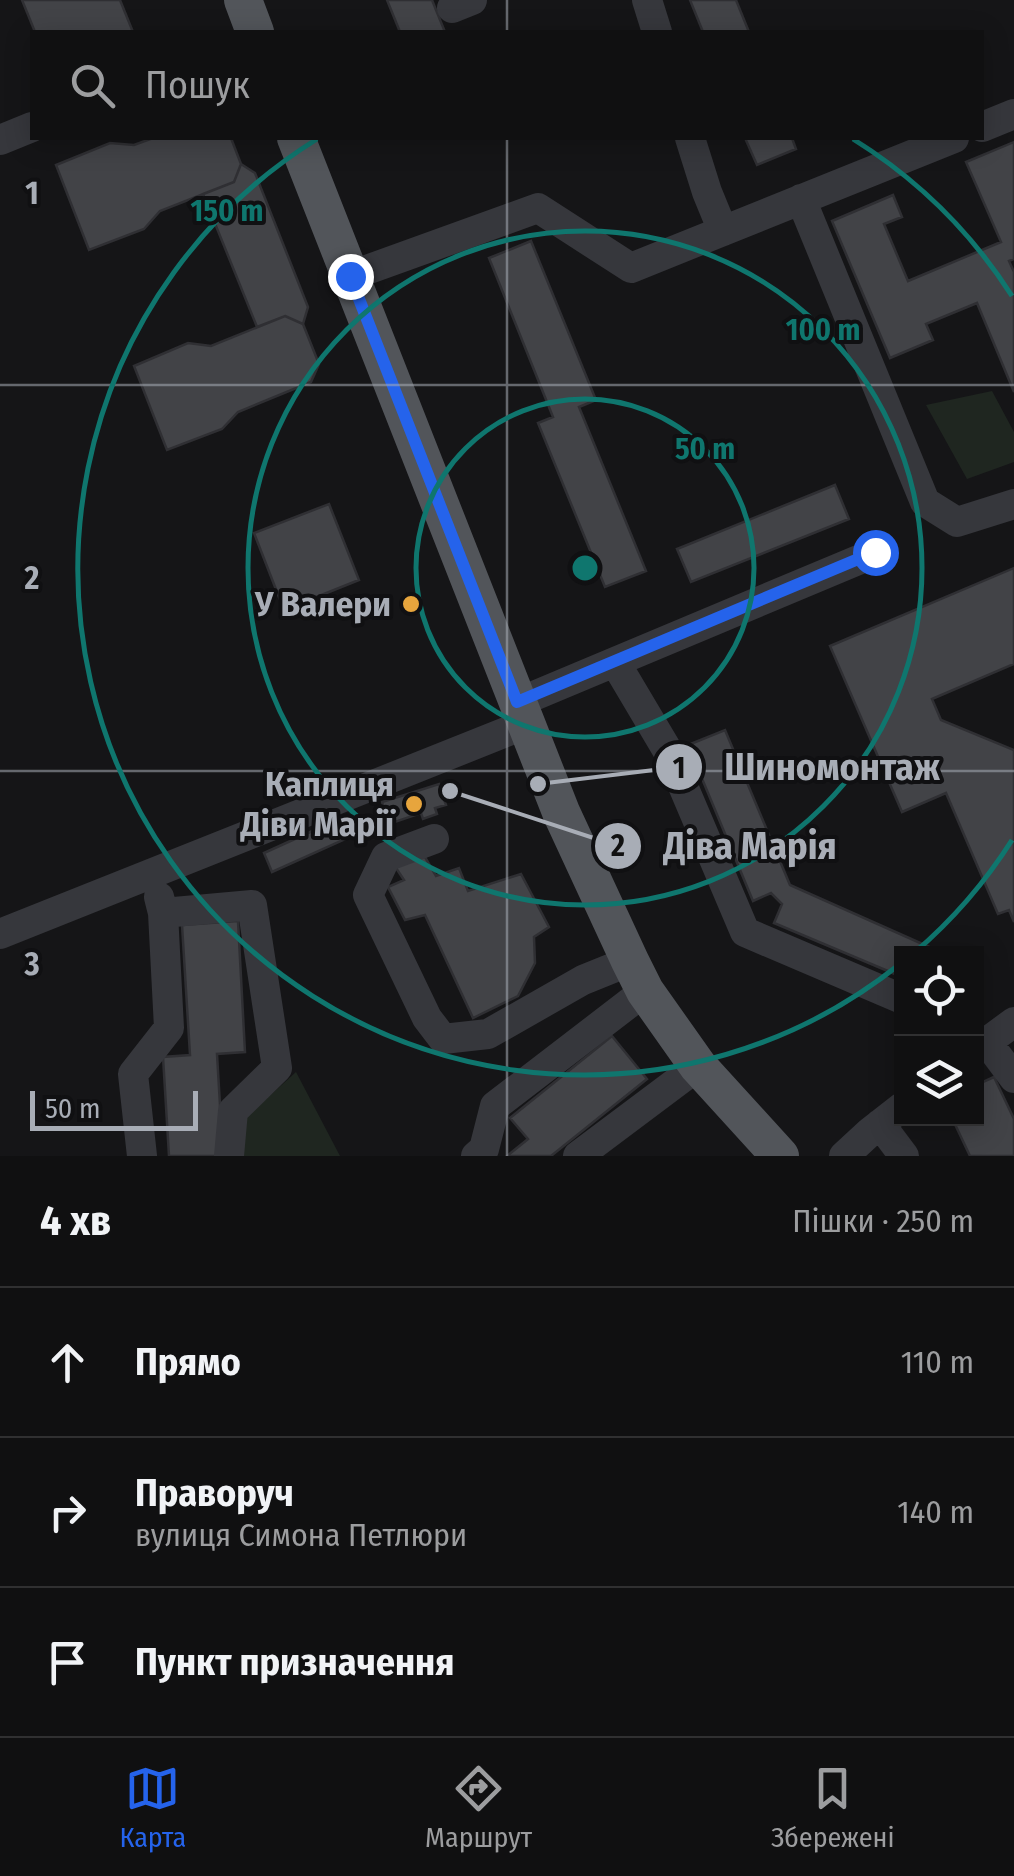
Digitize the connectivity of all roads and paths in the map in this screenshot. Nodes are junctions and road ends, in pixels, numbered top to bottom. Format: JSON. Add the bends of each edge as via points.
{"nodes":[{"id":1,"x":242,"y":0,"type":"edge"},
{"id":2,"x":647,"y":0,"type":"edge"},
{"id":3,"x":254,"y":30,"type":"edge"},
{"id":4,"x":656,"y":30,"type":"edge"},
{"id":5,"x":1014,"y":114,"type":"edge"},
{"id":6,"x":984,"y":126,"type":"edge"},
{"id":7,"x":30,"y":128,"type":"edge"},
{"id":8,"x":0,"y":140,"type":"edge"},
{"id":9,"x":297,"y":140,"type":"edge"},
{"id":10,"x":691,"y":140,"type":"edge"},
{"id":11,"x":949,"y":140,"type":"edge"},
{"id":12,"x":802,"y":199,"type":"junction"},
{"id":13,"x":724,"y":231,"type":"junction"},
{"id":14,"x":350,"y":276,"type":"junction"},
{"id":15,"x":1014,"y":504,"type":"edge"},
{"id":16,"x":875,"y":552,"type":"dead end"},
{"id":17,"x":615,"y":662,"type":"junction"},
{"id":18,"x":522,"y":714,"type":"junction"},
{"id":19,"x":434,"y":839,"type":"dead end"},
{"id":20,"x":154,"y":872,"type":"junction"},
{"id":21,"x":162,"y":913,"type":"junction"},
{"id":22,"x":0,"y":934,"type":"edge"},
{"id":23,"x":637,"y":976,"type":"junction"},
{"id":24,"x":894,"y":996,"type":"edge"},
{"id":25,"x":1014,"y":1022,"type":"edge"},
{"id":26,"x":984,"y":1044,"type":"edge"},
{"id":27,"x":984,"y":1048,"type":"edge"},
{"id":28,"x":698,"y":1066,"type":"junction"},
{"id":29,"x":1014,"y":1078,"type":"edge"},
{"id":30,"x":891,"y":1116,"type":"edge"},
{"id":31,"x":142,"y":1156,"type":"edge"},
{"id":32,"x":229,"y":1156,"type":"edge"},
{"id":33,"x":476,"y":1156,"type":"edge"},
{"id":34,"x":578,"y":1156,"type":"edge"},
{"id":35,"x":780,"y":1156,"type":"edge"},
{"id":36,"x":844,"y":1156,"type":"edge"},
{"id":37,"x":904,"y":1156,"type":"edge"}],
"edges":[{"from":1,"to":3,"type":"main road"},
{"from":2,"to":4,"type":"street"},
{"from":5,"to":6,"type":"street"},
{"from":7,"to":8,"type":"street"},
{"from":9,"to":14,"type":"main road"},
{"from":10,"to":13,"type":"street"},
{"from":11,"to":12,"type":"street"},
{"from":12,"to":13,"type":"street"},
{"from":12,"to":15,"type":"street","via":[[925,502],[957,522]]},
{"from":13,"to":14,"type":"street","via":[[630,268],[538,208]]},
{"from":14,"to":18,"type":"main road"},
{"from":16,"to":17,"type":"street"},
{"from":17,"to":18,"type":"street"},
{"from":17,"to":24,"type":"street","via":[[669,753],[744,932]]},
{"from":18,"to":20,"type":"street"},
{"from":18,"to":23,"type":"main road"},
{"from":19,"to":23,"type":"street","via":[[386,857],[368,894],[443,1039],[488,1034],[583,980]]},
{"from":20,"to":21,"type":"street"},
{"from":20,"to":22,"type":"street"},
{"from":21,"to":31,"type":"street","via":[[168,1028],[134,1074]]},
{"from":21,"to":32,"type":"street","via":[[252,905],[277,1068],[233,1111]]},
{"from":23,"to":28,"type":"main road"},
{"from":23,"to":33,"type":"street","via":[[496,1106]]},
{"from":25,"to":26,"type":"street"},
{"from":27,"to":29,"type":"street"},
{"from":28,"to":34,"type":"street"},
{"from":28,"to":35,"type":"main road"},
{"from":30,"to":36,"type":"street"},
{"from":30,"to":37,"type":"street"}]}
